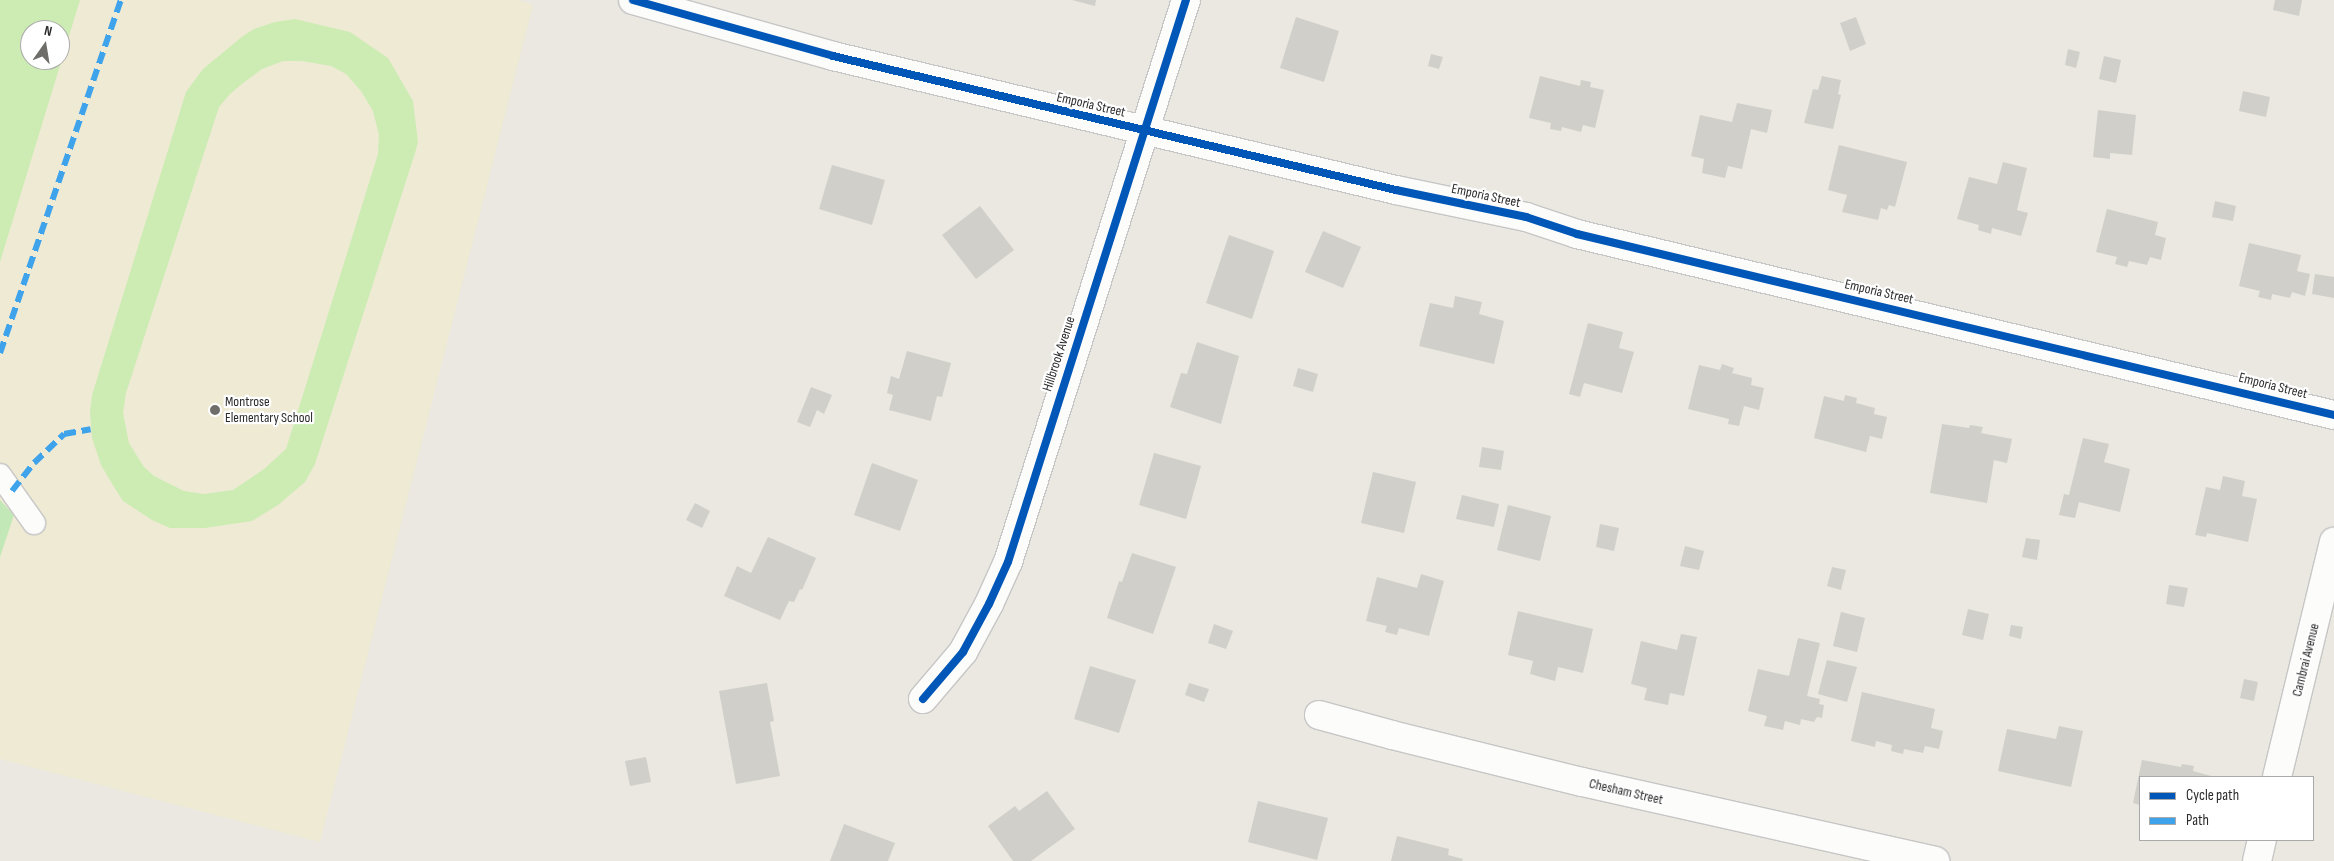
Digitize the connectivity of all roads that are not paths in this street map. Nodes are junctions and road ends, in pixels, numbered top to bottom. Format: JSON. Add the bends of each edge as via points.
{"nodes":[{"id":1,"x":633,"y":0,"type":"edge"},
{"id":2,"x":1186,"y":0,"type":"edge"},
{"id":3,"x":1145,"y":131,"type":"junction"},
{"id":4,"x":2334,"y":415,"type":"edge"},
{"id":5,"x":0,"y":475,"type":"edge"},
{"id":6,"x":34,"y":523,"type":"dead end"},
{"id":7,"x":2334,"y":542,"type":"edge"},
{"id":8,"x":923,"y":699,"type":"dead end"},
{"id":9,"x":1319,"y":715,"type":"dead end"},
{"id":10,"x":2278,"y":776,"type":"edge"},
{"id":11,"x":2262,"y":841,"type":"edge"},
{"id":12,"x":1935,"y":861,"type":"edge"},
{"id":13,"x":2257,"y":861,"type":"edge"}],
"edges":[{"from":1,"to":3,"type":"street","name":"Emporia Street","via":[[834,56]]},
{"from":2,"to":3,"type":"street","name":"Hillbrook Avenue"},
{"from":3,"to":4,"type":"street","name":"Emporia Street","via":[[1526,218],[1577,234]]},
{"from":3,"to":8,"type":"street","name":"Hillbrook Avenue","via":[[1008,562],[963,652]]},
{"from":5,"to":6,"type":"lane"},
{"from":7,"to":10,"type":"street","name":"Cambrai Avenue"},
{"from":9,"to":12,"type":"street","name":"Chesham Street","via":[[1582,782]]},
{"from":11,"to":13,"type":"street"}]}
